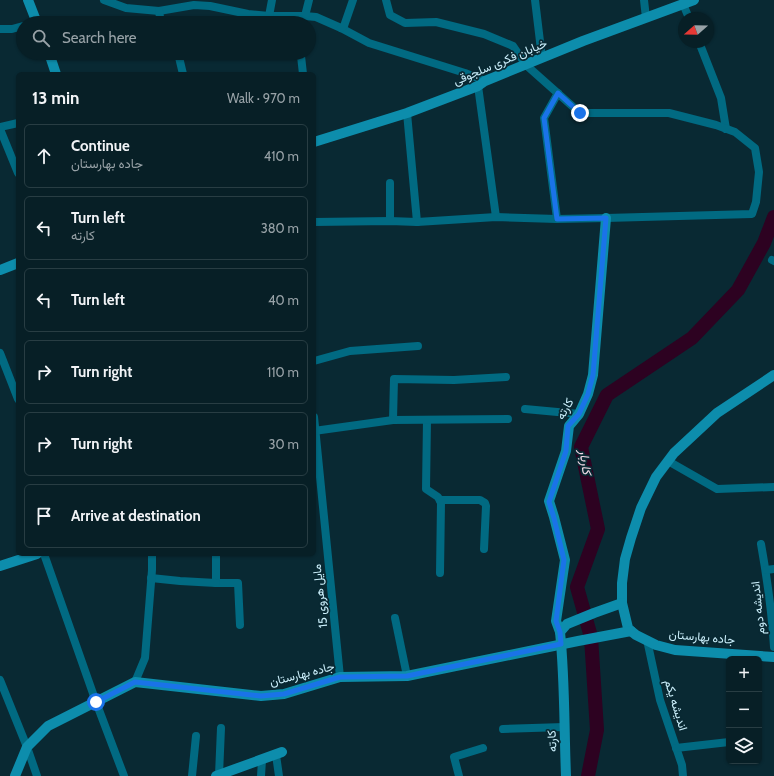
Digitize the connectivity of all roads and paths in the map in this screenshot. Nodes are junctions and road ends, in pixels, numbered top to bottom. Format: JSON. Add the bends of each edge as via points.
{"nodes":[{"id":1,"x":28,"y":0,"type":"edge"},
{"id":2,"x":104,"y":0,"type":"edge"},
{"id":3,"x":272,"y":0,"type":"edge"},
{"id":4,"x":309,"y":0,"type":"edge"},
{"id":5,"x":353,"y":0,"type":"edge"},
{"id":6,"x":386,"y":0,"type":"edge"},
{"id":7,"x":535,"y":0,"type":"edge"},
{"id":8,"x":644,"y":0,"type":"edge"},
{"id":9,"x":694,"y":0,"type":"edge"},
{"id":10,"x":210,"y":3,"type":"edge"},
{"id":11,"x":683,"y":4,"type":"junction"},
{"id":12,"x":159,"y":11,"type":"junction"},
{"id":13,"x":686,"y":12,"type":"edge"},
{"id":14,"x":34,"y":16,"type":"edge"},
{"id":15,"x":160,"y":16,"type":"edge"},
{"id":16,"x":269,"y":16,"type":"junction"},
{"id":17,"x":305,"y":16,"type":"joint"},
{"id":18,"x":316,"y":17,"type":"edge"},
{"id":19,"x":646,"y":18,"type":"junction"},
{"id":20,"x":16,"y":28,"type":"edge"},
{"id":21,"x":341,"y":28,"type":"junction"},
{"id":22,"x":0,"y":29,"type":"edge"},
{"id":23,"x":701,"y":48,"type":"edge"},
{"id":24,"x":542,"y":58,"type":"junction"},
{"id":25,"x":51,"y":60,"type":"edge"},
{"id":26,"x":180,"y":60,"type":"edge"},
{"id":27,"x":301,"y":60,"type":"edge"},
{"id":28,"x":526,"y":65,"type":"junction"},
{"id":29,"x":55,"y":72,"type":"edge"},
{"id":30,"x":183,"y":72,"type":"edge"},
{"id":31,"x":303,"y":72,"type":"edge"},
{"id":32,"x":481,"y":83,"type":"junction"},
{"id":33,"x":558,"y":93,"type":"junction"},
{"id":34,"x":407,"y":113,"type":"junction"},
{"id":35,"x":16,"y":124,"type":"edge"},
{"id":36,"x":0,"y":128,"type":"edge"},
{"id":37,"x":726,"y":129,"type":"junction"},
{"id":38,"x":316,"y":141,"type":"edge"},
{"id":39,"x":16,"y":169,"type":"edge"},
{"id":40,"x":390,"y":183,"type":"dead end"},
{"id":41,"x":496,"y":217,"type":"junction"},
{"id":42,"x":606,"y":218,"type":"junction"},
{"id":43,"x":557,"y":219,"type":"junction"},
{"id":44,"x":390,"y":221,"type":"junction"},
{"id":45,"x":316,"y":222,"type":"edge"},
{"id":46,"x":417,"y":222,"type":"junction"},
{"id":47,"x":16,"y":263,"type":"edge"},
{"id":48,"x":0,"y":270,"type":"edge"},
{"id":49,"x":418,"y":346,"type":"dead end"},
{"id":50,"x":0,"y":353,"type":"edge"},
{"id":51,"x":316,"y":360,"type":"edge"},
{"id":52,"x":774,"y":375,"type":"edge"},
{"id":53,"x":506,"y":378,"type":"dead end"},
{"id":54,"x":16,"y":394,"type":"edge"},
{"id":55,"x":525,"y":409,"type":"dead end"},
{"id":56,"x":579,"y":414,"type":"junction"},
{"id":57,"x":508,"y":419,"type":"dead end"},
{"id":58,"x":393,"y":420,"type":"junction"},
{"id":59,"x":427,"y":420,"type":"junction"},
{"id":60,"x":316,"y":431,"type":"edge"},
{"id":61,"x":316,"y":441,"type":"edge"},
{"id":62,"x":668,"y":461,"type":"junction"},
{"id":63,"x":774,"y":487,"type":"edge"},
{"id":64,"x":440,"y":500,"type":"junction"},
{"id":65,"x":761,"y":544,"type":"dead end"},
{"id":66,"x":484,"y":549,"type":"dead end"},
{"id":67,"x":30,"y":556,"type":"edge"},
{"id":68,"x":45,"y":556,"type":"edge"},
{"id":69,"x":152,"y":556,"type":"edge"},
{"id":70,"x":216,"y":556,"type":"edge"},
{"id":71,"x":0,"y":566,"type":"edge"},
{"id":72,"x":770,"y":570,"type":"edge"},
{"id":73,"x":440,"y":574,"type":"dead end"},
{"id":74,"x":151,"y":578,"type":"junction"},
{"id":75,"x":216,"y":583,"type":"junction"},
{"id":76,"x":623,"y":608,"type":"junction"},
{"id":77,"x":395,"y":618,"type":"dead end"},
{"id":78,"x":240,"y":625,"type":"dead end"},
{"id":79,"x":631,"y":631,"type":"junction"},
{"id":80,"x":560,"y":632,"type":"junction"},
{"id":81,"x":647,"y":640,"type":"junction"},
{"id":82,"x":561,"y":644,"type":"junction"},
{"id":83,"x":774,"y":647,"type":"edge"},
{"id":84,"x":774,"y":657,"type":"edge"},
{"id":85,"x":407,"y":676,"type":"junction"},
{"id":86,"x":340,"y":677,"type":"junction"},
{"id":87,"x":0,"y":680,"type":"edge"},
{"id":88,"x":135,"y":682,"type":"junction"},
{"id":89,"x":96,"y":702,"type":"junction"},
{"id":90,"x":564,"y":727,"type":"junction"},
{"id":91,"x":221,"y":728,"type":"dead end"},
{"id":92,"x":503,"y":729,"type":"dead end"},
{"id":93,"x":196,"y":736,"type":"dead end"},
{"id":94,"x":726,"y":742,"type":"edge"},
{"id":95,"x":27,"y":746,"type":"junction"},
{"id":96,"x":483,"y":748,"type":"dead end"},
{"id":97,"x":676,"y":748,"type":"junction"},
{"id":98,"x":279,"y":754,"type":"joint"},
{"id":99,"x":262,"y":760,"type":"junction"},
{"id":100,"x":217,"y":775,"type":"edge"},
{"id":101,"x":15,"y":776,"type":"edge"},
{"id":102,"x":37,"y":776,"type":"edge"},
{"id":103,"x":124,"y":776,"type":"edge"},
{"id":104,"x":192,"y":776,"type":"edge"},
{"id":105,"x":262,"y":776,"type":"edge"},
{"id":106,"x":279,"y":776,"type":"edge"},
{"id":107,"x":458,"y":776,"type":"edge"},
{"id":108,"x":566,"y":776,"type":"edge"},
{"id":109,"x":683,"y":776,"type":"edge"}],
"edges":[{"from":1,"to":14,"type":"street"},
{"from":2,"to":12,"type":"street","via":[[126,8]]},
{"from":3,"to":16,"type":"street"},
{"from":4,"to":17,"type":"street"},
{"from":5,"to":21,"type":"street"},
{"from":6,"to":28,"type":"street","via":[[390,15],[405,23],[436,22],[484,34],[512,46]]},
{"from":7,"to":24,"type":"street"},
{"from":8,"to":19,"type":"street"},
{"from":9,"to":11,"type":"street","name":"خیابان فکری سلجوقی"},
{"from":10,"to":12,"type":"street"},
{"from":10,"to":16,"type":"street","via":[[248,14]]},
{"from":11,"to":13,"type":"street"},
{"from":11,"to":19,"type":"street","name":"خیابان فکری سلجوقی"},
{"from":12,"to":15,"type":"street"},
{"from":16,"to":17,"type":"street"},
{"from":18,"to":21,"type":"street"},
{"from":19,"to":24,"type":"street","name":"خیابان فکری سلجوقی"},
{"from":20,"to":22,"type":"street"},
{"from":21,"to":32,"type":"street","via":[[369,43],[465,73]]},
{"from":23,"to":37,"type":"street","via":[[721,98]]},
{"from":24,"to":28,"type":"street","name":"خیابان فکری سلجوقی"},
{"from":25,"to":29,"type":"street"},
{"from":26,"to":30,"type":"street"},
{"from":27,"to":31,"type":"street"},
{"from":28,"to":32,"type":"street","name":"خیابان فکری سلجوقی"},
{"from":28,"to":33,"type":"street"},
{"from":32,"to":34,"type":"street","name":"خیابان فکری سلجوقی"},
{"from":32,"to":41,"type":"street"},
{"from":33,"to":37,"type":"street","via":[[580,113],[669,113]]},
{"from":33,"to":43,"type":"street","via":[[544,118]]},
{"from":34,"to":38,"type":"street","name":"خیابان فکری سلجوقی"},
{"from":34,"to":46,"type":"street"},
{"from":35,"to":36,"type":"street"},
{"from":36,"to":39,"type":"street"},
{"from":37,"to":42,"type":"street","via":[[735,132],[755,148],[759,172],[752,214]]},
{"from":40,"to":44,"type":"street"},
{"from":41,"to":43,"type":"street"},
{"from":41,"to":46,"type":"street"},
{"from":42,"to":43,"type":"street"},
{"from":42,"to":56,"type":"street","name":"کارته","via":[[593,375]]},
{"from":44,"to":45,"type":"street"},
{"from":44,"to":46,"type":"street"},
{"from":47,"to":48,"type":"street"},
{"from":49,"to":51,"type":"street","via":[[350,351]]},
{"from":50,"to":54,"type":"street"},
{"from":52,"to":62,"type":"street","via":[[717,413]]},
{"from":53,"to":58,"type":"street","via":[[394,379]]},
{"from":55,"to":56,"type":"street"},
{"from":56,"to":80,"type":"street","name":"کارته","via":[[568,426],[566,451],[549,502],[564,560],[556,621]]},
{"from":57,"to":59,"type":"street"},
{"from":58,"to":59,"type":"street"},
{"from":58,"to":60,"type":"street"},
{"from":59,"to":64,"type":"street","via":[[426,489]]},
{"from":61,"to":86,"type":"street","name":"مایل هروی 15"},
{"from":62,"to":63,"type":"street","via":[[717,489]]},
{"from":62,"to":76,"type":"street","via":[[656,477],[641,508],[631,538],[622,583]]},
{"from":64,"to":66,"type":"street","via":[[480,500],[485,503]]},
{"from":64,"to":73,"type":"street"},
{"from":65,"to":72,"type":"street","name":"اندیشه دوم"},
{"from":67,"to":71,"type":"street"},
{"from":68,"to":89,"type":"street"},
{"from":69,"to":74,"type":"street"},
{"from":70,"to":75,"type":"street"},
{"from":72,"to":83,"type":"street","name":"اندیشه دوم"},
{"from":74,"to":75,"type":"street"},
{"from":74,"to":88,"type":"street","via":[[145,658]]},
{"from":75,"to":78,"type":"street","via":[[238,583]]},
{"from":76,"to":79,"type":"street"},
{"from":76,"to":80,"type":"street","via":[[594,613],[567,624]]},
{"from":77,"to":85,"type":"street"},
{"from":79,"to":81,"type":"street","name":"جاده بهارستان"},
{"from":79,"to":82,"type":"street","name":"جاده بهارستان"},
{"from":80,"to":82,"type":"street","name":"کارته"},
{"from":81,"to":84,"type":"street","name":"جاده بهارستان","via":[[675,650]]},
{"from":81,"to":97,"type":"street","name":"اندیشه یکم","via":[[660,700]]},
{"from":82,"to":85,"type":"street","name":"جاده بهارستان"},
{"from":82,"to":90,"type":"street","name":"کارته"},
{"from":85,"to":86,"type":"street","name":"جاده بهارستان"},
{"from":86,"to":88,"type":"street","name":"جاده بهارستان","via":[[284,694],[261,696]]},
{"from":87,"to":95,"type":"street"},
{"from":88,"to":89,"type":"street"},
{"from":89,"to":95,"type":"street","via":[[48,726]]},
{"from":89,"to":103,"type":"street"},
{"from":90,"to":92,"type":"street"},
{"from":90,"to":108,"type":"street","name":"کارته"},
{"from":91,"to":100,"type":"street"},
{"from":93,"to":104,"type":"street"},
{"from":94,"to":97,"type":"street"},
{"from":95,"to":101,"type":"street"},
{"from":95,"to":102,"type":"street"},
{"from":96,"to":107,"type":"street","via":[[454,757]]},
{"from":97,"to":109,"type":"street","name":"اندیشه یکم"},
{"from":98,"to":99,"type":"street"},
{"from":98,"to":106,"type":"street"},
{"from":99,"to":100,"type":"street"},
{"from":99,"to":105,"type":"street"}]}
